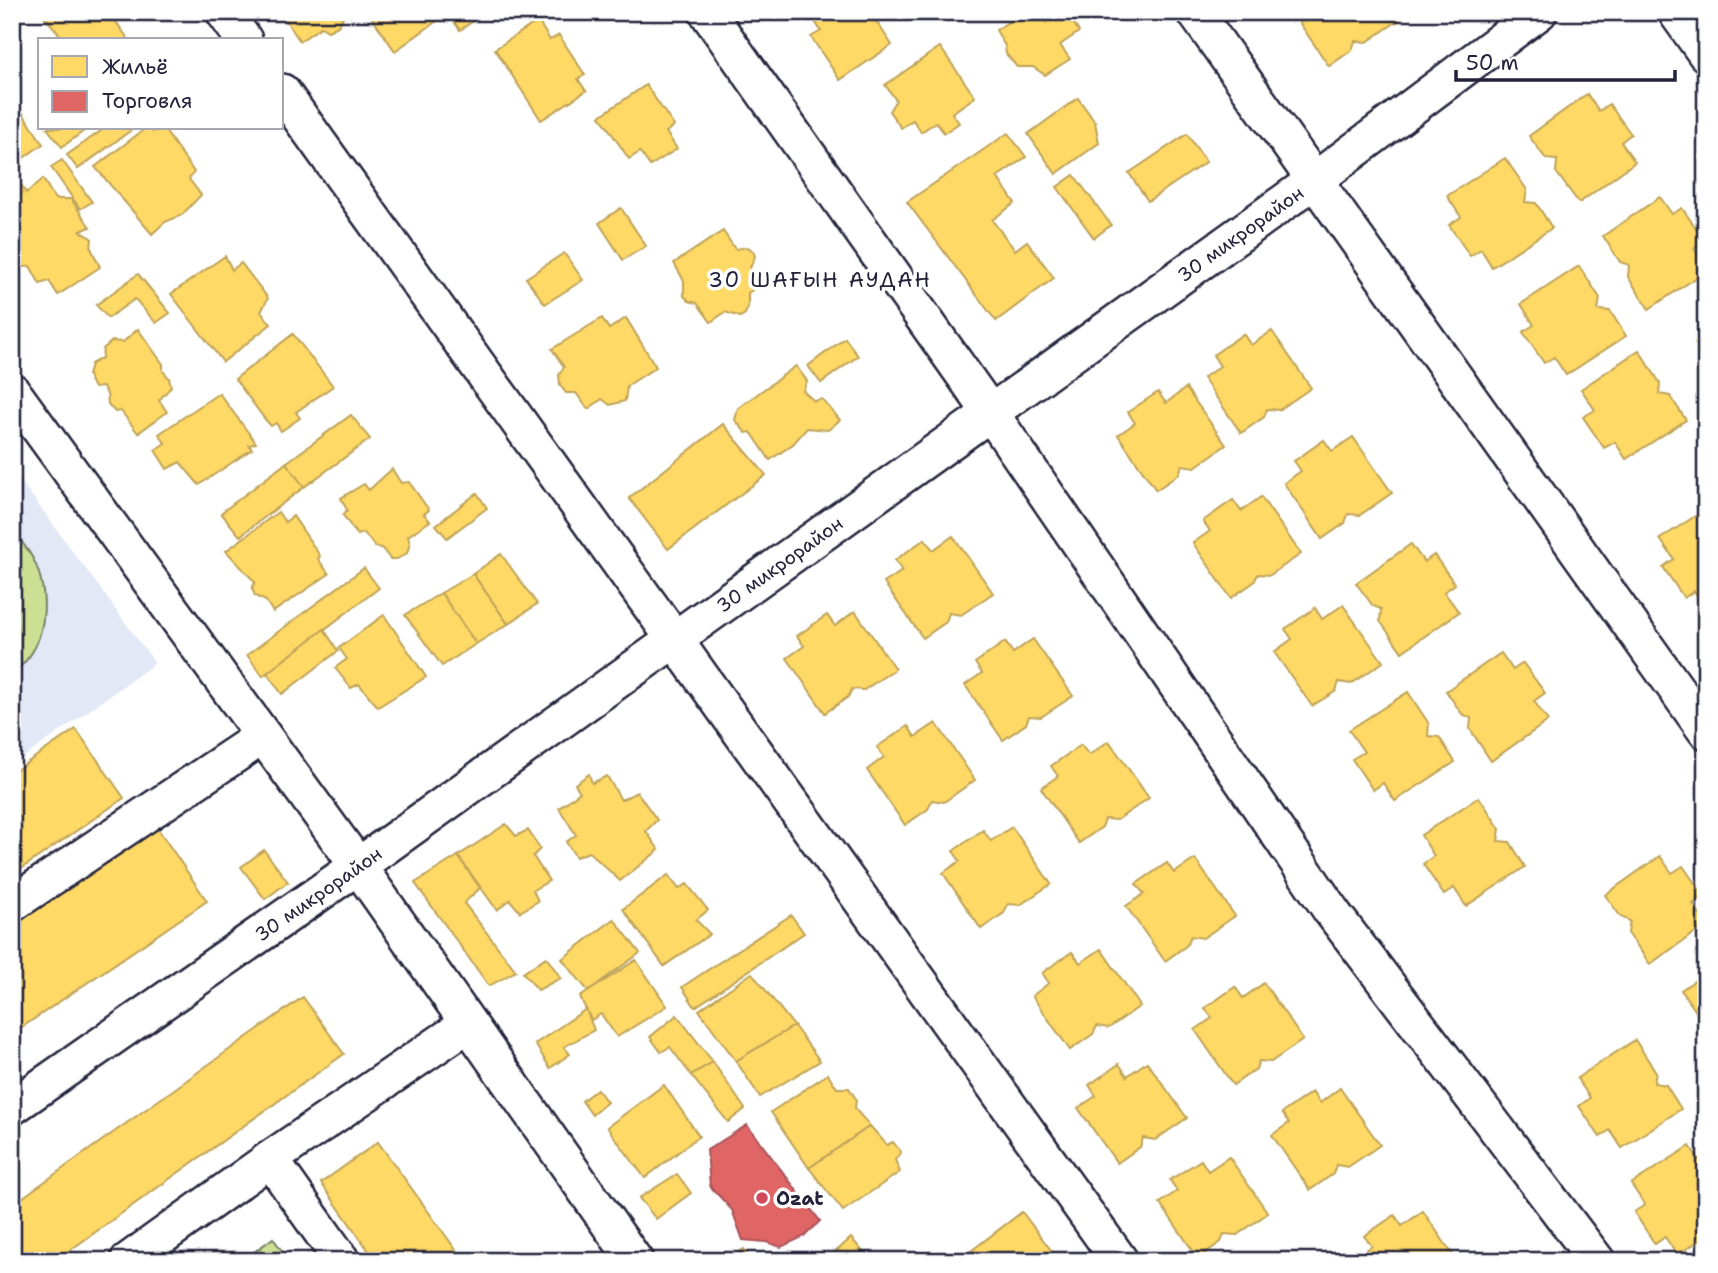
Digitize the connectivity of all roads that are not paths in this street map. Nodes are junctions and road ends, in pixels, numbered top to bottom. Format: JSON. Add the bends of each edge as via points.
{"nodes":[{"id":1,"x":224,"y":12,"type":"edge"},
{"id":2,"x":707,"y":12,"type":"edge"},
{"id":3,"x":1195,"y":12,"type":"edge"},
{"id":4,"x":1539,"y":12,"type":"edge"},
{"id":5,"x":1676,"y":12,"type":"edge"},
{"id":6,"x":243,"y":38,"type":"edge"},
{"id":7,"x":1706,"y":54,"type":"edge"},
{"id":8,"x":284,"y":95,"type":"edge"},
{"id":9,"x":1315,"y":180,"type":"junction"},
{"id":10,"x":12,"y":391,"type":"edge"},
{"id":11,"x":990,"y":412,"type":"junction"},
{"id":12,"x":675,"y":639,"type":"junction"},
{"id":13,"x":1706,"y":731,"type":"edge"},
{"id":14,"x":263,"y":736,"type":"junction"},
{"id":15,"x":358,"y":866,"type":"junction"},
{"id":16,"x":12,"y":904,"type":"edge"},
{"id":17,"x":468,"y":1024,"type":"junction"},
{"id":18,"x":12,"y":1107,"type":"edge"},
{"id":19,"x":270,"y":1159,"type":"junction"},
{"id":20,"x":128,"y":1261,"type":"edge"},
{"id":21,"x":342,"y":1261,"type":"edge"},
{"id":22,"x":635,"y":1261,"type":"edge"},
{"id":23,"x":1120,"y":1261,"type":"edge"},
{"id":24,"x":1597,"y":1261,"type":"edge"}],
"edges":[{"from":1,"to":6,"type":"street"},
{"from":2,"to":11,"type":"street"},
{"from":3,"to":9,"type":"street"},
{"from":4,"to":9,"type":"street","name":"30 микрорайон"},
{"from":5,"to":7,"type":"street"},
{"from":8,"to":12,"type":"street"},
{"from":9,"to":11,"type":"street","name":"30 микрорайон"},
{"from":9,"to":13,"type":"street"},
{"from":10,"to":14,"type":"street"},
{"from":11,"to":12,"type":"street","name":"30 микрорайон"},
{"from":11,"to":24,"type":"street","via":[[1332,912]]},
{"from":12,"to":15,"type":"street","name":"30 микрорайон"},
{"from":12,"to":23,"type":"street"},
{"from":14,"to":15,"type":"street"},
{"from":14,"to":16,"type":"street"},
{"from":15,"to":17,"type":"street"},
{"from":15,"to":18,"type":"street","name":"30 микрорайон"},
{"from":17,"to":19,"type":"street"},
{"from":17,"to":22,"type":"street"},
{"from":19,"to":20,"type":"street"},
{"from":19,"to":21,"type":"street"}]}
